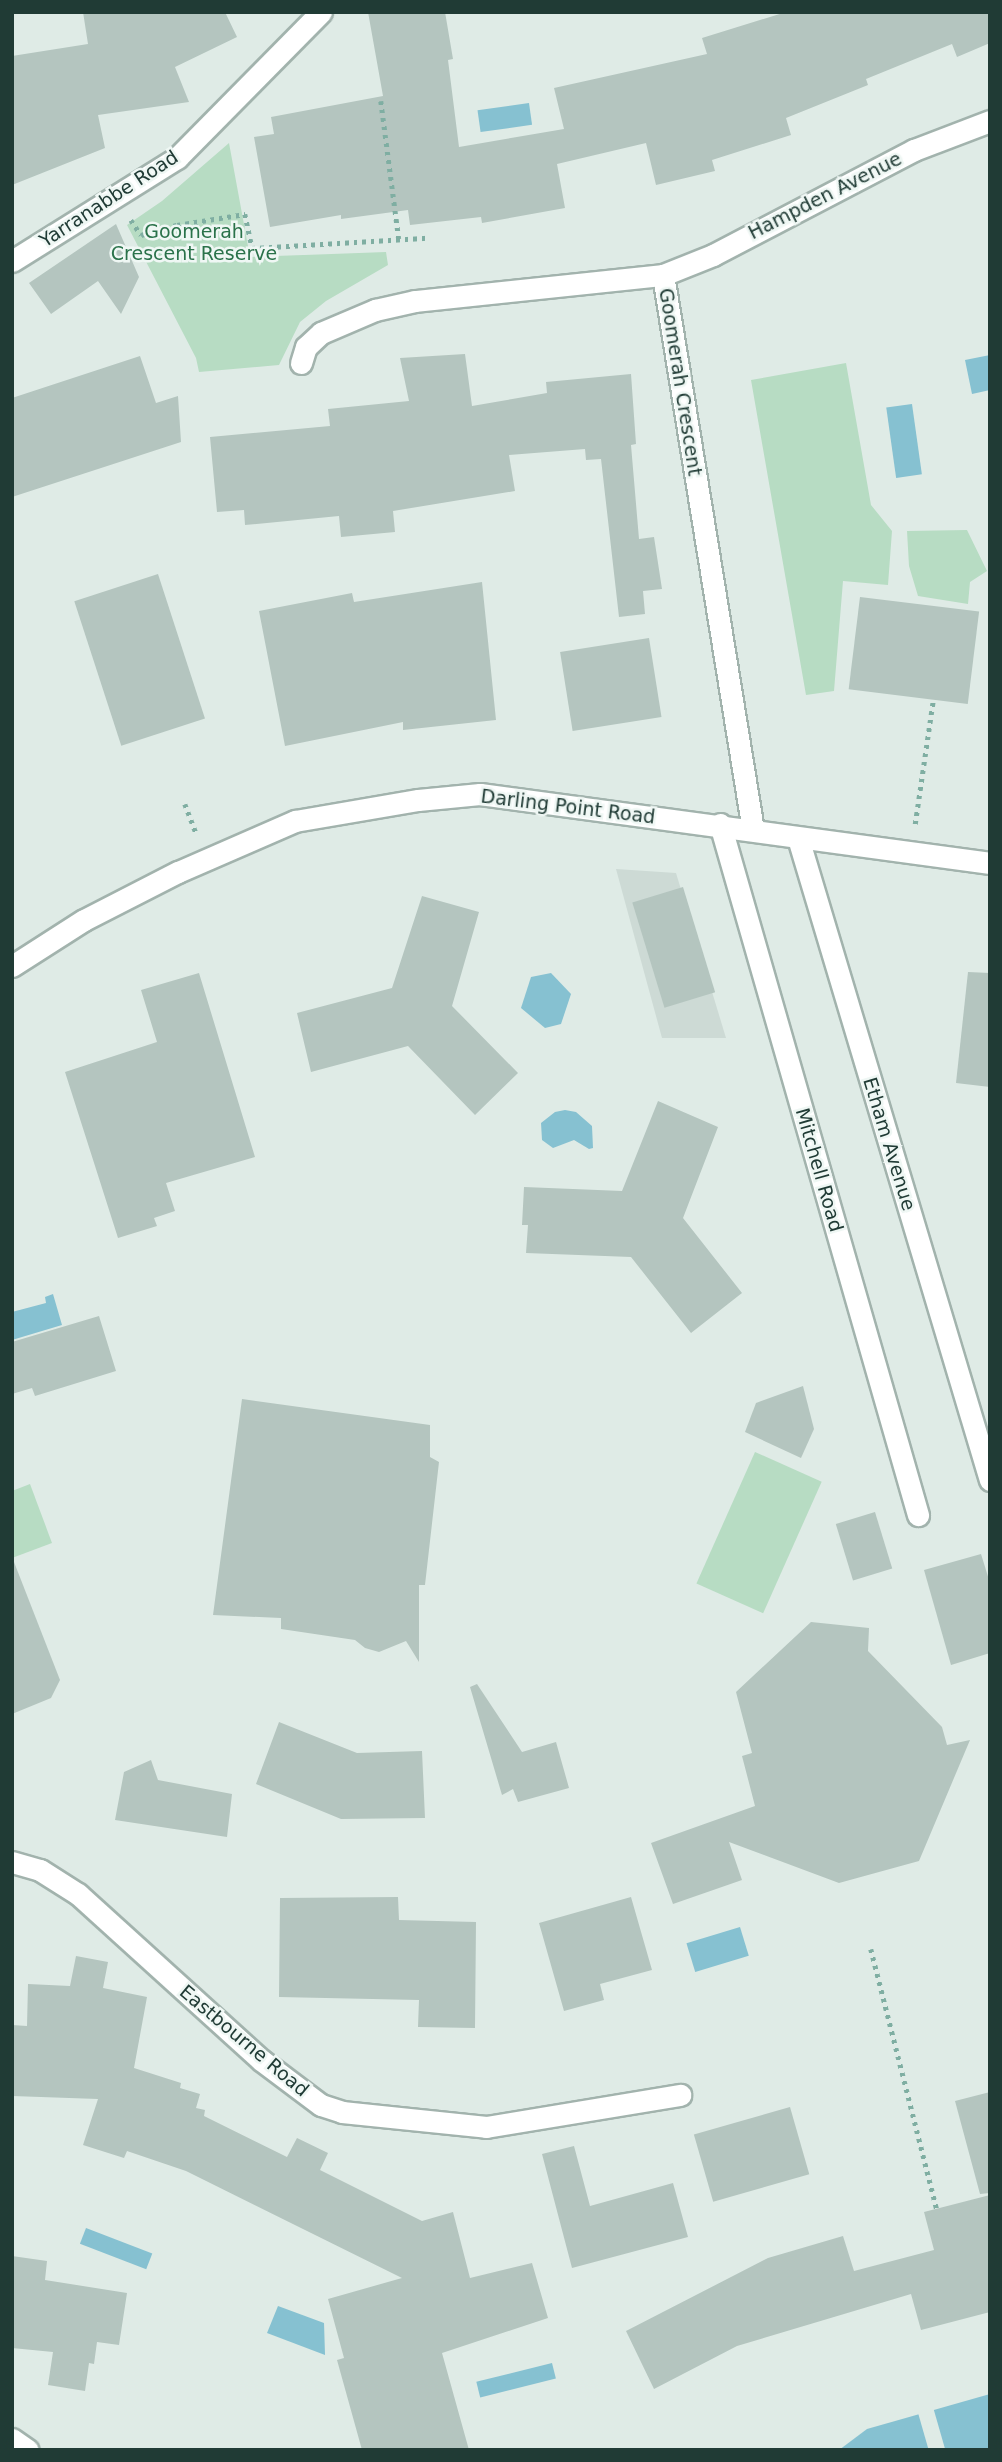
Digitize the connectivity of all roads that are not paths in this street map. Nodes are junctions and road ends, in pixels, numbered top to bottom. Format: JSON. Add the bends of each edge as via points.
{"nodes":[{"id":1,"x":321,"y":12,"type":"edge"},
{"id":2,"x":990,"y":121,"type":"edge"},
{"id":3,"x":12,"y":261,"type":"edge"},
{"id":4,"x":663,"y":275,"type":"junction"},
{"id":5,"x":301,"y":363,"type":"dead end"},
{"id":6,"x":720,"y":824,"type":"junction"},
{"id":7,"x":753,"y":830,"type":"junction"},
{"id":8,"x":798,"y":838,"type":"junction"},
{"id":9,"x":990,"y":863,"type":"edge"},
{"id":10,"x":12,"y":966,"type":"edge"},
{"id":11,"x":982,"y":1434,"type":"edge"},
{"id":12,"x":990,"y":1480,"type":"edge"},
{"id":13,"x":918,"y":1515,"type":"dead end"},
{"id":14,"x":12,"y":1862,"type":"edge"},
{"id":15,"x":680,"y":2095,"type":"dead end"},
{"id":16,"x":12,"y":2439,"type":"edge"},
{"id":17,"x":28,"y":2450,"type":"edge"}],
"edges":[{"from":1,"to":3,"type":"street","name":"Yarranabbe Road","via":[[177,158]]},
{"from":2,"to":4,"type":"street","name":"Hampden Avenue","via":[[914,150],[704,260]]},
{"from":4,"to":5,"type":"street","name":"Goomerah Crescent","via":[[415,301],[375,310],[321,333],[306,346]]},
{"from":4,"to":7,"type":"street","name":"Goomerah Crescent"},
{"from":6,"to":7,"type":"street","name":"Darling Point Road"},
{"from":6,"to":10,"type":"street","name":"Darling Point Road","via":[[480,794],[295,821],[178,872],[84,920]]},
{"from":6,"to":13,"type":"street","name":"Mitchell Road"},
{"from":7,"to":8,"type":"street","name":"Darling Point Road"},
{"from":8,"to":9,"type":"street","name":"Darling Point Road"},
{"from":8,"to":11,"type":"street","name":"Etham Avenue"},
{"from":11,"to":12,"type":"street","name":"Etham Avenue"},
{"from":14,"to":15,"type":"street","name":"Eastbourne Road","via":[[40,1870],[78,1895],[261,2060],[321,2105],[342,2112],[486,2127]]},
{"from":16,"to":17,"type":"street"}]}
